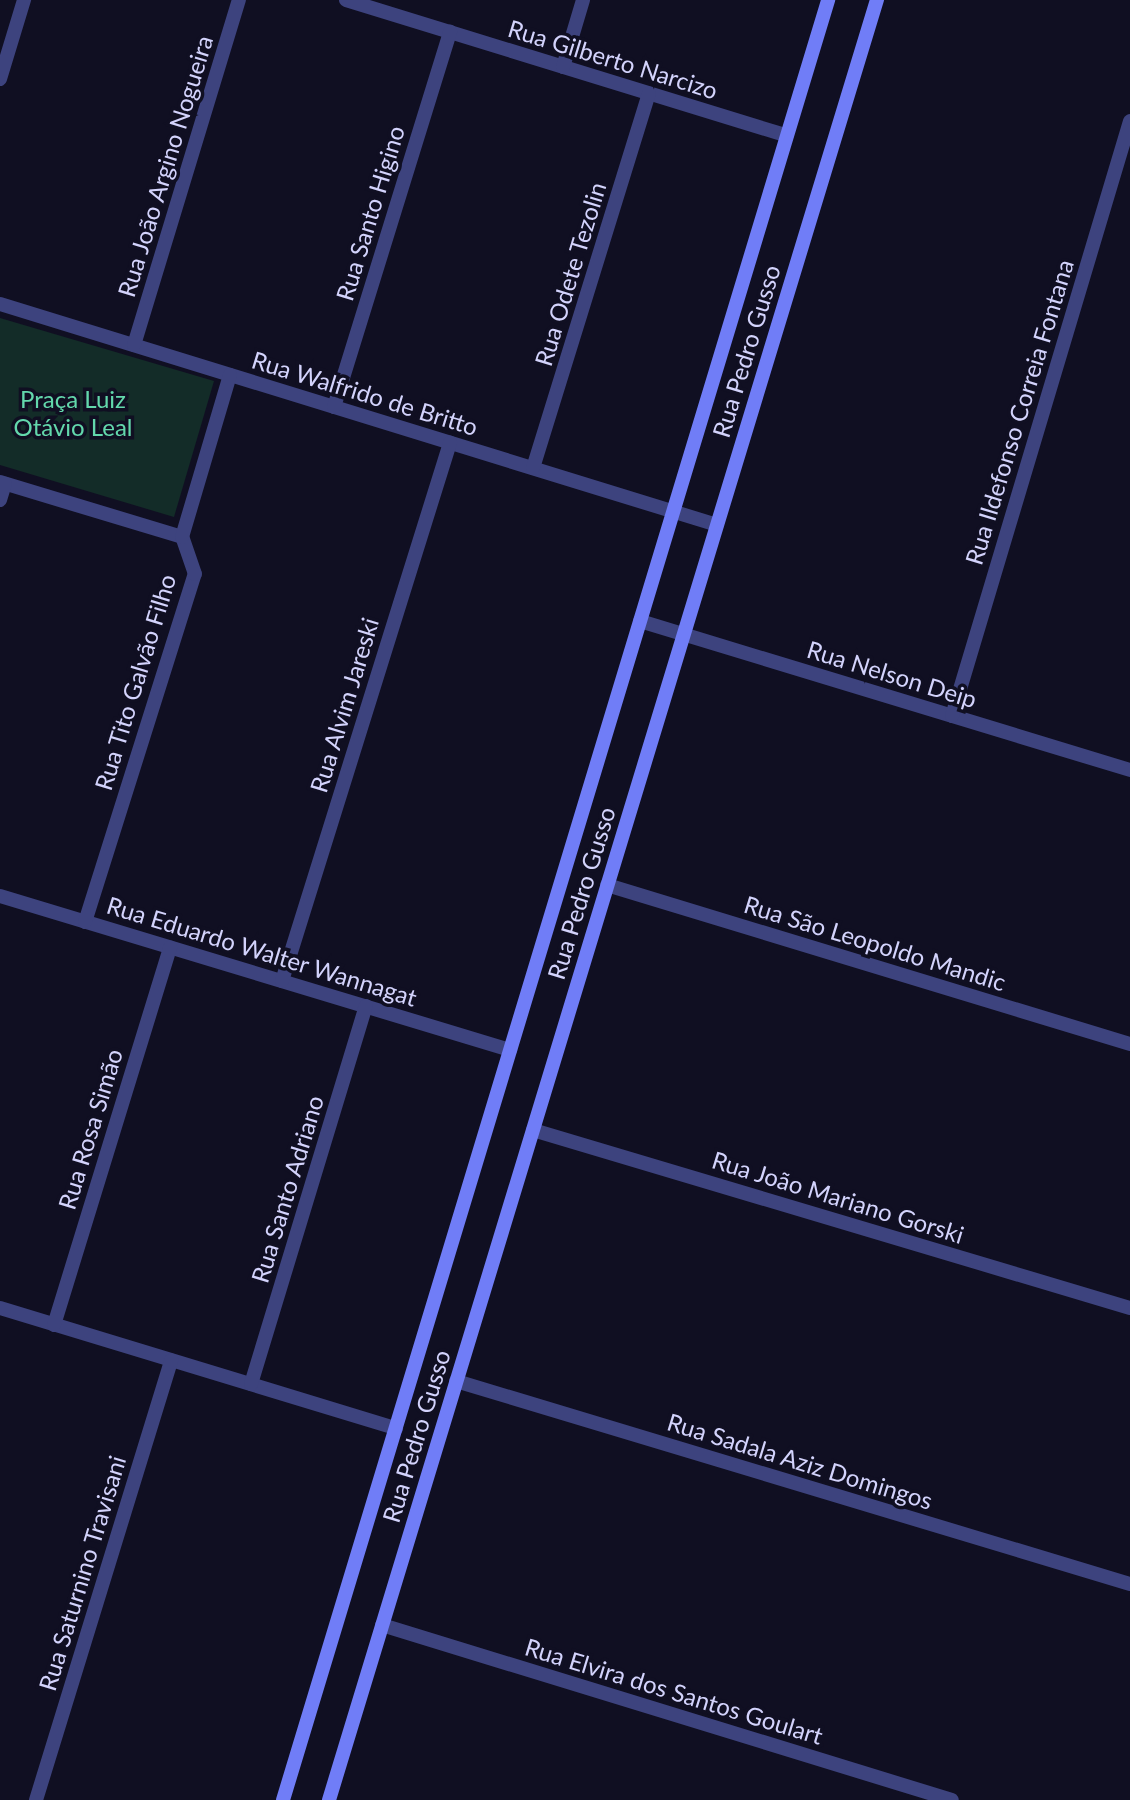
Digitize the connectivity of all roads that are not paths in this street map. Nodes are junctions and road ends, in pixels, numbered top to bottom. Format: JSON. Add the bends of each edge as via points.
{"nodes":[{"id":1,"x":24,"y":0,"type":"edge"},
{"id":2,"x":239,"y":0,"type":"edge"},
{"id":3,"x":346,"y":0,"type":"edge"},
{"id":4,"x":583,"y":0,"type":"edge"},
{"id":5,"x":828,"y":0,"type":"edge"},
{"id":6,"x":877,"y":0,"type":"edge"},
{"id":7,"x":363,"y":2,"type":"edge"},
{"id":8,"x":450,"y":32,"type":"junction"},
{"id":9,"x":563,"y":67,"type":"junction"},
{"id":10,"x":0,"y":79,"type":"edge"},
{"id":11,"x":649,"y":94,"type":"junction"},
{"id":12,"x":1130,"y":121,"type":"edge"},
{"id":13,"x":787,"y":136,"type":"junction"},
{"id":14,"x":0,"y":304,"type":"edge"},
{"id":15,"x":134,"y":345,"type":"junction"},
{"id":16,"x":230,"y":375,"type":"junction"},
{"id":17,"x":334,"y":407,"type":"junction"},
{"id":18,"x":450,"y":443,"type":"junction"},
{"id":19,"x":533,"y":468,"type":"junction"},
{"id":20,"x":2,"y":483,"type":"edge"},
{"id":21,"x":0,"y":500,"type":"edge"},
{"id":22,"x":673,"y":511,"type":"junction"},
{"id":23,"x":717,"y":525,"type":"junction"},
{"id":24,"x":182,"y":537,"type":"junction"},
{"id":25,"x":640,"y":621,"type":"junction"},
{"id":26,"x":684,"y":634,"type":"junction"},
{"id":27,"x":952,"y":716,"type":"junction"},
{"id":28,"x":1130,"y":770,"type":"edge"},
{"id":29,"x":607,"y":885,"type":"junction"},
{"id":30,"x":0,"y":896,"type":"edge"},
{"id":31,"x":85,"y":922,"type":"junction"},
{"id":32,"x":170,"y":947,"type":"junction"},
{"id":33,"x":282,"y":981,"type":"junction"},
{"id":34,"x":366,"y":1006,"type":"junction"},
{"id":35,"x":1130,"y":1044,"type":"edge"},
{"id":36,"x":510,"y":1050,"type":"junction"},
{"id":37,"x":533,"y":1130,"type":"junction"},
{"id":38,"x":0,"y":1308,"type":"edge"},
{"id":39,"x":1130,"y":1308,"type":"edge"},
{"id":40,"x":54,"y":1325,"type":"junction"},
{"id":41,"x":171,"y":1360,"type":"junction"},
{"id":42,"x":456,"y":1381,"type":"junction"},
{"id":43,"x":251,"y":1384,"type":"junction"},
{"id":44,"x":396,"y":1428,"type":"junction"},
{"id":45,"x":1130,"y":1584,"type":"edge"},
{"id":46,"x":382,"y":1625,"type":"junction"},
{"id":47,"x":36,"y":1800,"type":"edge"},
{"id":48,"x":283,"y":1800,"type":"edge"},
{"id":49,"x":329,"y":1800,"type":"edge"},
{"id":50,"x":952,"y":1800,"type":"edge"}],
"edges":[{"from":1,"to":10,"type":"street"},
{"from":2,"to":15,"type":"street","name":"Rua João Argino Nogueira"},
{"from":3,"to":7,"type":"street","name":"Rua Gilberto Narcizo"},
{"from":4,"to":9,"type":"street"},
{"from":5,"to":13,"type":"main road","name":"Rua Pedro Gusso"},
{"from":6,"to":23,"type":"main road","name":"Rua Pedro Gusso"},
{"from":7,"to":8,"type":"street","name":"Rua Gilberto Narcizo"},
{"from":8,"to":9,"type":"street","name":"Rua Gilberto Narcizo"},
{"from":8,"to":17,"type":"street","name":"Rua Santo Higino"},
{"from":9,"to":11,"type":"street","name":"Rua Gilberto Narcizo"},
{"from":11,"to":13,"type":"street","name":"Rua Gilberto Narcizo"},
{"from":11,"to":19,"type":"street","name":"Rua Odete Tezolin"},
{"from":12,"to":27,"type":"street","name":"Rua Ildefonso Correia Fontana"},
{"from":13,"to":22,"type":"main road","name":"Rua Pedro Gusso"},
{"from":14,"to":15,"type":"street","name":"Rua Walfrido de Britto"},
{"from":15,"to":16,"type":"street","name":"Rua Walfrido de Britto"},
{"from":16,"to":17,"type":"street","name":"Rua Walfrido de Britto"},
{"from":16,"to":24,"type":"street"},
{"from":17,"to":18,"type":"street","name":"Rua Walfrido de Britto"},
{"from":18,"to":19,"type":"street","name":"Rua Walfrido de Britto"},
{"from":18,"to":33,"type":"street","name":"Rua Alvim Jareski"},
{"from":19,"to":22,"type":"street","name":"Rua Walfrido de Britto"},
{"from":20,"to":21,"type":"street"},
{"from":20,"to":24,"type":"street"},
{"from":22,"to":23,"type":"street","name":"Rua Walfrido de Britto"},
{"from":22,"to":25,"type":"main road","name":"Rua Pedro Gusso"},
{"from":23,"to":26,"type":"main road","name":"Rua Pedro Gusso"},
{"from":24,"to":31,"type":"street","name":"Rua Tito Galvão Filho","via":[[195,575]]},
{"from":25,"to":26,"type":"street","name":"Rua Nelson Deip"},
{"from":25,"to":36,"type":"main road","name":"Rua Pedro Gusso"},
{"from":26,"to":27,"type":"street","name":"Rua Nelson Deip"},
{"from":26,"to":29,"type":"main road","name":"Rua Pedro Gusso"},
{"from":27,"to":28,"type":"street","name":"Rua Nelson Deip"},
{"from":29,"to":35,"type":"street","name":"Rua São Leopoldo Mandic"},
{"from":29,"to":37,"type":"main road","name":"Rua Pedro Gusso"},
{"from":30,"to":31,"type":"street","name":"Rua Eduardo Walter Wannagat"},
{"from":31,"to":32,"type":"street","name":"Rua Eduardo Walter Wannagat"},
{"from":32,"to":33,"type":"street","name":"Rua Eduardo Walter Wannagat"},
{"from":32,"to":40,"type":"street","name":"Rua Rosa Simão"},
{"from":33,"to":34,"type":"street","name":"Rua Eduardo Walter Wannagat"},
{"from":34,"to":36,"type":"street","name":"Rua Eduardo Walter Wannagat"},
{"from":34,"to":43,"type":"street","name":"Rua Santo Adriano"},
{"from":36,"to":44,"type":"main road","name":"Rua Pedro Gusso"},
{"from":37,"to":39,"type":"street","name":"Rua João Mariano Gorski"},
{"from":37,"to":42,"type":"main road","name":"Rua Pedro Gusso"},
{"from":38,"to":40,"type":"street"},
{"from":40,"to":41,"type":"street"},
{"from":41,"to":43,"type":"street"},
{"from":41,"to":47,"type":"street","name":"Rua Saturnino Travisani"},
{"from":42,"to":45,"type":"street","name":"Rua Sadala Aziz Domingos"},
{"from":42,"to":46,"type":"main road","name":"Rua Pedro Gusso"},
{"from":43,"to":44,"type":"street"},
{"from":44,"to":48,"type":"main road","name":"Rua Pedro Gusso"},
{"from":46,"to":49,"type":"main road","name":"Rua Pedro Gusso"},
{"from":46,"to":50,"type":"street","name":"Rua Elvira dos Santos Goulart"}]}
